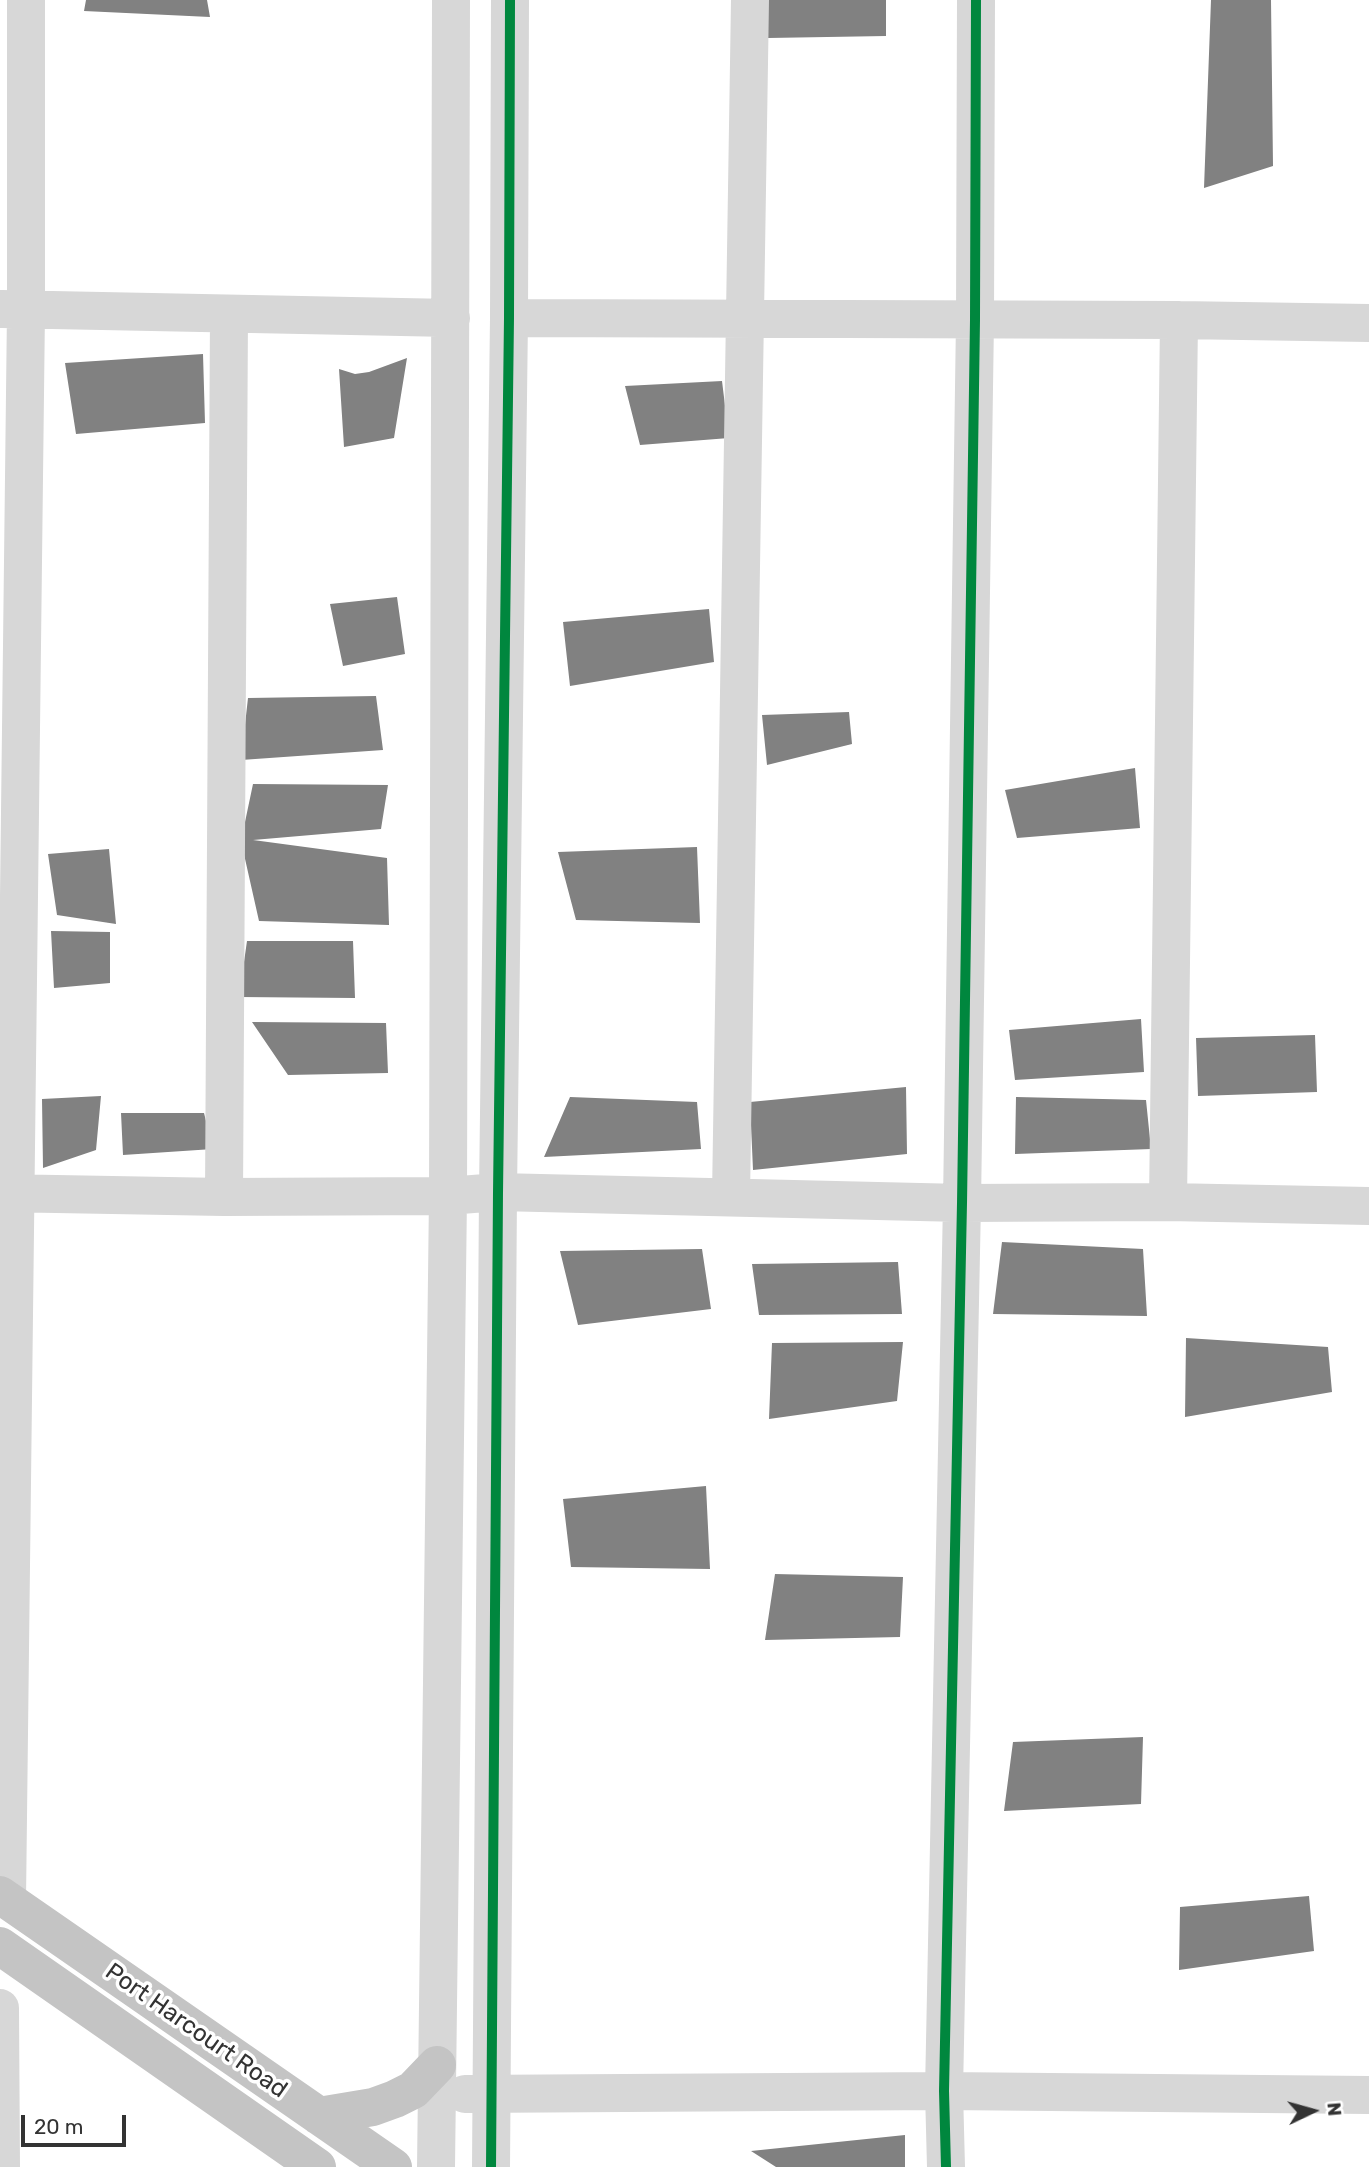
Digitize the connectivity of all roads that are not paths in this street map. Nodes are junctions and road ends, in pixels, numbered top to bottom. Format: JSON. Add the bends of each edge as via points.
{"nodes":[{"id":1,"x":26,"y":0,"type":"edge"},
{"id":2,"x":451,"y":0,"type":"edge"},
{"id":3,"x":510,"y":0,"type":"edge"},
{"id":4,"x":750,"y":0,"type":"edge"},
{"id":5,"x":975,"y":0,"type":"edge"},
{"id":6,"x":13,"y":309,"type":"edge"},
{"id":7,"x":229,"y":314,"type":"junction"},
{"id":8,"x":451,"y":318,"type":"junction"},
{"id":9,"x":509,"y":318,"type":"junction"},
{"id":10,"x":746,"y":319,"type":"junction"},
{"id":11,"x":975,"y":320,"type":"junction"},
{"id":12,"x":1179,"y":320,"type":"junction"},
{"id":13,"x":1369,"y":323,"type":"edge"},
{"id":14,"x":498,"y":1192,"type":"junction"},
{"id":15,"x":8,"y":1193,"type":"edge"},
{"id":16,"x":448,"y":1196,"type":"junction"},
{"id":17,"x":731,"y":1196,"type":"junction"},
{"id":18,"x":224,"y":1197,"type":"junction"},
{"id":19,"x":962,"y":1202,"type":"junction"},
{"id":20,"x":1168,"y":1202,"type":"junction"},
{"id":21,"x":1369,"y":1206,"type":"edge"},
{"id":22,"x":4,"y":1898,"type":"edge"},
{"id":23,"x":0,"y":1946,"type":"edge"},
{"id":24,"x":0,"y":2008,"type":"edge"},
{"id":25,"x":437,"y":2079,"type":"junction"},
{"id":26,"x":944,"y":2091,"type":"junction"},
{"id":27,"x":491,"y":2094,"type":"junction"},
{"id":28,"x":1369,"y":2095,"type":"edge"},
{"id":29,"x":319,"y":2116,"type":"junction"},
{"id":30,"x":1,"y":2167,"type":"edge"},
{"id":31,"x":317,"y":2167,"type":"edge"},
{"id":32,"x":393,"y":2167,"type":"edge"},
{"id":33,"x":436,"y":2167,"type":"edge"},
{"id":34,"x":491,"y":2167,"type":"edge"},
{"id":35,"x":946,"y":2167,"type":"edge"}],
"edges":[{"from":1,"to":6,"type":"street"},
{"from":2,"to":8,"type":"street"},
{"from":3,"to":9,"type":"street"},
{"from":4,"to":10,"type":"street"},
{"from":5,"to":11,"type":"street"},
{"from":6,"to":7,"type":"street"},
{"from":6,"to":15,"type":"street"},
{"from":7,"to":8,"type":"street"},
{"from":7,"to":18,"type":"street"},
{"from":8,"to":16,"type":"street"},
{"from":9,"to":10,"type":"street"},
{"from":9,"to":14,"type":"street"},
{"from":10,"to":11,"type":"street"},
{"from":10,"to":17,"type":"street"},
{"from":11,"to":12,"type":"street"},
{"from":11,"to":19,"type":"street"},
{"from":12,"to":13,"type":"street"},
{"from":12,"to":20,"type":"street"},
{"from":14,"to":16,"type":"street"},
{"from":14,"to":17,"type":"street"},
{"from":14,"to":27,"type":"street"},
{"from":15,"to":18,"type":"street"},
{"from":15,"to":22,"type":"street"},
{"from":16,"to":18,"type":"street"},
{"from":16,"to":25,"type":"street"},
{"from":17,"to":19,"type":"street"},
{"from":19,"to":20,"type":"street"},
{"from":19,"to":26,"type":"street"},
{"from":20,"to":21,"type":"street"},
{"from":22,"to":29,"type":"highway","name":"Port Harcourt Road"},
{"from":23,"to":31,"type":"highway","name":"Port Harcourt Road"},
{"from":24,"to":30,"type":"street"},
{"from":25,"to":27,"type":"street"},
{"from":25,"to":29,"type":"highway","via":[[373,2107]]},
{"from":25,"to":33,"type":"street"},
{"from":26,"to":27,"type":"street"},
{"from":26,"to":28,"type":"street"},
{"from":26,"to":35,"type":"street"},
{"from":27,"to":34,"type":"street"},
{"from":29,"to":32,"type":"highway","name":"Port Harcourt Road"}]}
